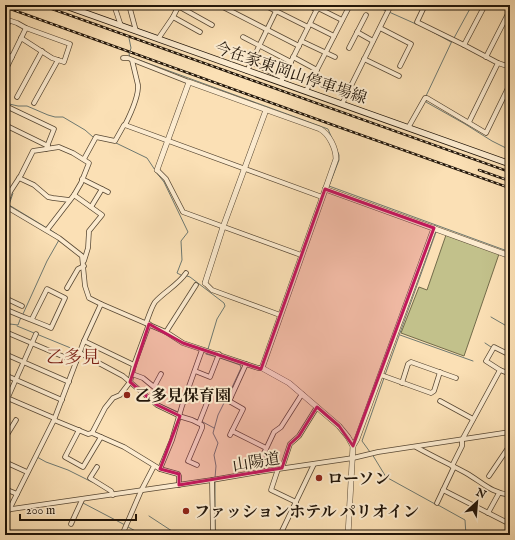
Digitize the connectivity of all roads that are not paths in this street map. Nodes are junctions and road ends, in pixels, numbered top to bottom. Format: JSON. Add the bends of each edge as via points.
{"nodes":[{"id":1,"x":62,"y":5,"type":"edge"},
{"id":2,"x":114,"y":5,"type":"edge"},
{"id":3,"x":129,"y":5,"type":"edge"},
{"id":4,"x":170,"y":5,"type":"edge"},
{"id":5,"x":220,"y":5,"type":"edge"},
{"id":6,"x":264,"y":5,"type":"edge"},
{"id":7,"x":279,"y":5,"type":"edge"},
{"id":8,"x":308,"y":5,"type":"edge"},
{"id":9,"x":350,"y":5,"type":"edge"},
{"id":10,"x":391,"y":5,"type":"edge"},
{"id":11,"x":425,"y":5,"type":"edge"},
{"id":12,"x":485,"y":5,"type":"edge"},
{"id":13,"x":178,"y":7,"type":"edge"},
{"id":14,"x":318,"y":8,"type":"edge"},
{"id":15,"x":510,"y":10,"type":"edge"},
{"id":16,"x":276,"y":11,"type":"junction"},
{"id":17,"x":366,"y":15,"type":"dead end"},
{"id":18,"x":173,"y":17,"type":"junction"},
{"id":19,"x":7,"y":20,"type":"edge"},
{"id":20,"x":342,"y":20,"type":"junction"},
{"id":21,"x":212,"y":25,"type":"dead end"},
{"id":22,"x":121,"y":26,"type":"junction"},
{"id":23,"x":309,"y":26,"type":"junction"},
{"id":24,"x":26,"y":28,"type":"junction"},
{"id":25,"x":380,"y":28,"type":"junction"},
{"id":26,"x":5,"y":29,"type":"edge"},
{"id":27,"x":267,"y":29,"type":"junction"},
{"id":28,"x":136,"y":31,"type":"junction"},
{"id":29,"x":200,"y":32,"type":"dead end"},
{"id":30,"x":357,"y":32,"type":"junction"},
{"id":31,"x":334,"y":36,"type":"junction"},
{"id":32,"x":21,"y":38,"type":"junction"},
{"id":33,"x":243,"y":38,"type":"dead end"},
{"id":34,"x":158,"y":39,"type":"junction"},
{"id":35,"x":373,"y":40,"type":"junction"},
{"id":36,"x":300,"y":44,"type":"junction"},
{"id":37,"x":464,"y":45,"type":"junction"},
{"id":38,"x":259,"y":46,"type":"junction"},
{"id":39,"x":349,"y":48,"type":"dead end"},
{"id":40,"x":42,"y":51,"type":"junction"},
{"id":41,"x":234,"y":52,"type":"dead end"},
{"id":42,"x":326,"y":53,"type":"junction"},
{"id":43,"x":5,"y":54,"type":"edge"},
{"id":44,"x":12,"y":57,"type":"junction"},
{"id":45,"x":293,"y":57,"type":"junction"},
{"id":46,"x":335,"y":57,"type":"dead end"},
{"id":47,"x":486,"y":57,"type":"junction"},
{"id":48,"x":123,"y":58,"type":"dead end"},
{"id":49,"x":364,"y":59,"type":"junction"},
{"id":50,"x":58,"y":60,"type":"junction"},
{"id":51,"x":132,"y":60,"type":"junction"},
{"id":52,"x":251,"y":62,"type":"junction"},
{"id":53,"x":291,"y":62,"type":"junction"},
{"id":54,"x":498,"y":63,"type":"junction"},
{"id":55,"x":400,"y":66,"type":"dead end"},
{"id":56,"x":510,"y":66,"type":"edge"},
{"id":57,"x":247,"y":70,"type":"junction"},
{"id":58,"x":317,"y":70,"type":"junction"},
{"id":59,"x":5,"y":71,"type":"edge"},
{"id":60,"x":399,"y":76,"type":"dead end"},
{"id":61,"x":282,"y":80,"type":"junction"},
{"id":62,"x":189,"y":82,"type":"junction"},
{"id":63,"x":510,"y":84,"type":"edge"},
{"id":64,"x":306,"y":91,"type":"junction"},
{"id":65,"x":17,"y":97,"type":"dead end"},
{"id":66,"x":34,"y":103,"type":"dead end"},
{"id":67,"x":342,"y":104,"type":"junction"},
{"id":68,"x":5,"y":108,"type":"edge"},
{"id":69,"x":266,"y":110,"type":"junction"},
{"id":70,"x":468,"y":122,"type":"junction"},
{"id":71,"x":5,"y":125,"type":"edge"},
{"id":72,"x":125,"y":125,"type":"junction"},
{"id":73,"x":408,"y":128,"type":"junction"},
{"id":74,"x":168,"y":141,"type":"junction"},
{"id":75,"x":47,"y":147,"type":"junction"},
{"id":76,"x":84,"y":159,"type":"junction"},
{"id":77,"x":510,"y":164,"type":"edge"},
{"id":78,"x":244,"y":168,"type":"junction"},
{"id":79,"x":157,"y":170,"type":"joint"},
{"id":80,"x":19,"y":178,"type":"junction"},
{"id":81,"x":82,"y":179,"type":"junction"},
{"id":82,"x":5,"y":189,"type":"edge"},
{"id":83,"x":102,"y":189,"type":"junction"},
{"id":84,"x":325,"y":189,"type":"junction"},
{"id":85,"x":11,"y":191,"type":"junction"},
{"id":86,"x":108,"y":192,"type":"dead end"},
{"id":87,"x":74,"y":195,"type":"junction"},
{"id":88,"x":322,"y":197,"type":"junction"},
{"id":89,"x":7,"y":200,"type":"edge"},
{"id":90,"x":69,"y":200,"type":"junction"},
{"id":91,"x":5,"y":206,"type":"edge"},
{"id":92,"x":91,"y":207,"type":"junction"},
{"id":93,"x":223,"y":227,"type":"junction"},
{"id":94,"x":434,"y":228,"type":"junction"},
{"id":95,"x":48,"y":229,"type":"junction"},
{"id":96,"x":301,"y":255,"type":"junction"},
{"id":97,"x":510,"y":256,"type":"edge"},
{"id":98,"x":84,"y":261,"type":"junction"},
{"id":99,"x":84,"y":266,"type":"junction"},
{"id":100,"x":186,"y":273,"type":"dead end"},
{"id":101,"x":205,"y":283,"type":"joint"},
{"id":102,"x":196,"y":285,"type":"dead end"},
{"id":103,"x":67,"y":288,"type":"dead end"},
{"id":104,"x":5,"y":298,"type":"edge"},
{"id":105,"x":101,"y":304,"type":"junction"},
{"id":106,"x":22,"y":306,"type":"dead end"},
{"id":107,"x":5,"y":309,"type":"edge"},
{"id":108,"x":280,"y":315,"type":"junction"},
{"id":109,"x":32,"y":319,"type":"junction"},
{"id":110,"x":148,"y":324,"type":"junction"},
{"id":111,"x":166,"y":332,"type":"junction"},
{"id":112,"x":8,"y":333,"type":"dead end"},
{"id":113,"x":36,"y":334,"type":"dead end"},
{"id":114,"x":84,"y":340,"type":"junction"},
{"id":115,"x":32,"y":344,"type":"junction"},
{"id":116,"x":202,"y":350,"type":"junction"},
{"id":117,"x":80,"y":353,"type":"junction"},
{"id":118,"x":5,"y":354,"type":"edge"},
{"id":119,"x":510,"y":355,"type":"edge"},
{"id":120,"x":218,"y":356,"type":"junction"},
{"id":121,"x":24,"y":362,"type":"junction"},
{"id":122,"x":76,"y":362,"type":"junction"},
{"id":123,"x":246,"y":364,"type":"junction"},
{"id":124,"x":134,"y":365,"type":"junction"},
{"id":125,"x":262,"y":368,"type":"junction"},
{"id":126,"x":500,"y":370,"type":"junction"},
{"id":127,"x":195,"y":371,"type":"junction"},
{"id":128,"x":440,"y":372,"type":"junction"},
{"id":129,"x":132,"y":374,"type":"junction"},
{"id":130,"x":161,"y":374,"type":"dead end"},
{"id":131,"x":510,"y":374,"type":"edge"},
{"id":132,"x":5,"y":375,"type":"edge"},
{"id":133,"x":383,"y":376,"type":"junction"},
{"id":134,"x":456,"y":378,"type":"dead end"},
{"id":135,"x":16,"y":380,"type":"junction"},
{"id":136,"x":69,"y":382,"type":"junction"},
{"id":137,"x":130,"y":382,"type":"junction"},
{"id":138,"x":402,"y":382,"type":"junction"},
{"id":139,"x":302,"y":394,"type":"junction"},
{"id":140,"x":229,"y":396,"type":"junction"},
{"id":141,"x":6,"y":398,"type":"edge"},
{"id":142,"x":62,"y":400,"type":"junction"},
{"id":143,"x":440,"y":401,"type":"dead end"},
{"id":144,"x":5,"y":404,"type":"edge"},
{"id":145,"x":317,"y":407,"type":"junction"},
{"id":146,"x":180,"y":414,"type":"junction"},
{"id":147,"x":54,"y":419,"type":"junction"},
{"id":148,"x":474,"y":419,"type":"junction"},
{"id":149,"x":16,"y":420,"type":"dead end"},
{"id":150,"x":200,"y":421,"type":"junction"},
{"id":151,"x":79,"y":430,"type":"junction"},
{"id":152,"x":510,"y":432,"type":"edge"},
{"id":153,"x":92,"y":434,"type":"junction"},
{"id":154,"x":101,"y":437,"type":"junction"},
{"id":155,"x":5,"y":438,"type":"edge"},
{"id":156,"x":462,"y":440,"type":"junction"},
{"id":157,"x":510,"y":445,"type":"edge"},
{"id":158,"x":353,"y":446,"type":"junction"},
{"id":159,"x":415,"y":446,"type":"junction"},
{"id":160,"x":266,"y":448,"type":"junction"},
{"id":161,"x":352,"y":458,"type":"junction"},
{"id":162,"x":5,"y":462,"type":"edge"},
{"id":163,"x":314,"y":464,"type":"junction"},
{"id":164,"x":197,"y":465,"type":"dead end"},
{"id":165,"x":154,"y":466,"type":"junction"},
{"id":166,"x":97,"y":467,"type":"dead end"},
{"id":167,"x":453,"y":467,"type":"junction"},
{"id":168,"x":280,"y":469,"type":"junction"},
{"id":169,"x":160,"y":470,"type":"junction"},
{"id":170,"x":27,"y":472,"type":"junction"},
{"id":171,"x":258,"y":472,"type":"junction"},
{"id":172,"x":489,"y":476,"type":"dead end"},
{"id":173,"x":214,"y":480,"type":"junction"},
{"id":174,"x":179,"y":485,"type":"junction"},
{"id":175,"x":5,"y":488,"type":"edge"},
{"id":176,"x":141,"y":490,"type":"junction"},
{"id":177,"x":443,"y":490,"type":"junction"},
{"id":178,"x":499,"y":493,"type":"junction"},
{"id":179,"x":17,"y":494,"type":"junction"},
{"id":180,"x":113,"y":495,"type":"junction"},
{"id":181,"x":510,"y":495,"type":"edge"},
{"id":182,"x":82,"y":500,"type":"junction"},
{"id":183,"x":296,"y":502,"type":"junction"},
{"id":184,"x":437,"y":503,"type":"dead end"},
{"id":185,"x":7,"y":510,"type":"edge"},
{"id":186,"x":488,"y":513,"type":"junction"},
{"id":187,"x":71,"y":524,"type":"dead end"},
{"id":188,"x":510,"y":524,"type":"edge"},
{"id":189,"x":122,"y":535,"type":"edge"},
{"id":190,"x":213,"y":535,"type":"edge"},
{"id":191,"x":280,"y":535,"type":"edge"},
{"id":192,"x":348,"y":535,"type":"edge"}],
"edges":[{"from":1,"to":22,"type":"main road","name":"今在家東岡山停車場線"},
{"from":2,"to":22,"type":"street"},
{"from":3,"to":28,"type":"street"},
{"from":4,"to":13,"type":"street"},
{"from":5,"to":27,"type":"street"},
{"from":6,"to":16,"type":"street"},
{"from":7,"to":16,"type":"street"},
{"from":8,"to":14,"type":"street"},
{"from":9,"to":20,"type":"street"},
{"from":10,"to":25,"type":"street"},
{"from":11,"to":37,"type":"street","via":[[417,22]]},
{"from":12,"to":37,"type":"street"},
{"from":13,"to":18,"type":"street"},
{"from":13,"to":21,"type":"street"},
{"from":14,"to":20,"type":"street"},
{"from":14,"to":23,"type":"street"},
{"from":15,"to":47,"type":"street"},
{"from":16,"to":23,"type":"street"},
{"from":16,"to":27,"type":"street"},
{"from":17,"to":30,"type":"street"},
{"from":18,"to":29,"type":"street"},
{"from":18,"to":34,"type":"street"},
{"from":19,"to":24,"type":"street"},
{"from":19,"to":26,"type":"street"},
{"from":20,"to":31,"type":"street"},
{"from":22,"to":28,"type":"main road","name":"今在家東岡山停車場線"},
{"from":23,"to":31,"type":"street"},
{"from":23,"to":36,"type":"street"},
{"from":24,"to":32,"type":"street"},
{"from":24,"to":50,"type":"street","via":[[70,44],[64,62]]},
{"from":25,"to":35,"type":"street"},
{"from":25,"to":55,"type":"street","via":[[411,44]]},
{"from":27,"to":36,"type":"street"},
{"from":27,"to":38,"type":"street"},
{"from":28,"to":34,"type":"main road","name":"今在家東岡山停車場線"},
{"from":30,"to":35,"type":"street"},
{"from":30,"to":39,"type":"street"},
{"from":31,"to":42,"type":"street"},
{"from":32,"to":40,"type":"street"},
{"from":32,"to":44,"type":"street"},
{"from":33,"to":38,"type":"street"},
{"from":34,"to":57,"type":"main road","name":"今在家東岡山停車場線"},
{"from":35,"to":49,"type":"street"},
{"from":36,"to":42,"type":"street"},
{"from":36,"to":45,"type":"street"},
{"from":37,"to":47,"type":"street"},
{"from":38,"to":52,"type":"street"},
{"from":38,"to":53,"type":"street"},
{"from":40,"to":50,"type":"street"},
{"from":40,"to":65,"type":"street"},
{"from":41,"to":52,"type":"street"},
{"from":42,"to":46,"type":"street"},
{"from":42,"to":58,"type":"street"},
{"from":43,"to":44,"type":"street"},
{"from":44,"to":59,"type":"street"},
{"from":45,"to":53,"type":"street"},
{"from":45,"to":58,"type":"street"},
{"from":47,"to":54,"type":"street"},
{"from":48,"to":51,"type":"street"},
{"from":49,"to":60,"type":"street"},
{"from":49,"to":67,"type":"street"},
{"from":50,"to":66,"type":"street"},
{"from":51,"to":62,"type":"street"},
{"from":51,"to":72,"type":"street","via":[[138,85],[135,102]]},
{"from":52,"to":57,"type":"street"},
{"from":52,"to":61,"type":"street"},
{"from":53,"to":61,"type":"street"},
{"from":54,"to":56,"type":"street"},
{"from":54,"to":70,"type":"street"},
{"from":57,"to":61,"type":"main road","name":"今在家東岡山停車場線"},
{"from":58,"to":64,"type":"street"},
{"from":61,"to":64,"type":"main road","name":"今在家東岡山停車場線"},
{"from":62,"to":69,"type":"street"},
{"from":62,"to":74,"type":"street"},
{"from":63,"to":70,"type":"street","via":[[486,133]]},
{"from":64,"to":67,"type":"main road","name":"今在家東岡山停車場線"},
{"from":67,"to":73,"type":"main road","name":"今在家東岡山停車場線"},
{"from":68,"to":75,"type":"street","via":[[6,106],[54,129]]},
{"from":69,"to":78,"type":"street"},
{"from":69,"to":84,"type":"street","via":[[320,129],[327,135],[336,158]]},
{"from":70,"to":73,"type":"street","via":[[426,98]]},
{"from":71,"to":75,"type":"street"},
{"from":72,"to":74,"type":"street"},
{"from":72,"to":76,"type":"street","via":[[115,141],[95,139]]},
{"from":73,"to":77,"type":"main road","name":"今在家東岡山停車場線"},
{"from":74,"to":78,"type":"street"},
{"from":74,"to":79,"type":"street"},
{"from":75,"to":76,"type":"street","via":[[59,147]]},
{"from":75,"to":80,"type":"street","via":[[33,151]]},
{"from":76,"to":81,"type":"street","via":[[89,163]]},
{"from":78,"to":88,"type":"street"},
{"from":78,"to":93,"type":"street"},
{"from":79,"to":93,"type":"street","via":[[166,179],[183,212]]},
{"from":80,"to":85,"type":"street"},
{"from":80,"to":90,"type":"street","via":[[48,196]]},
{"from":81,"to":83,"type":"street"},
{"from":81,"to":87,"type":"street"},
{"from":82,"to":85,"type":"street"},
{"from":83,"to":86,"type":"street"},
{"from":83,"to":92,"type":"street"},
{"from":84,"to":88,"type":"street"},
{"from":84,"to":94,"type":"street"},
{"from":85,"to":89,"type":"street"},
{"from":87,"to":90,"type":"street"},
{"from":87,"to":92,"type":"street"},
{"from":88,"to":96,"type":"street"},
{"from":89,"to":91,"type":"street"},
{"from":90,"to":95,"type":"street"},
{"from":91,"to":95,"type":"street"},
{"from":92,"to":98,"type":"street","via":[[102,215],[89,231]]},
{"from":93,"to":96,"type":"street"},
{"from":93,"to":101,"type":"street"},
{"from":94,"to":97,"type":"street"},
{"from":94,"to":133,"type":"street"},
{"from":95,"to":98,"type":"street","via":[[74,248]]},
{"from":96,"to":108,"type":"street"},
{"from":98,"to":99,"type":"street"},
{"from":99,"to":103,"type":"street","via":[[78,269]]},
{"from":99,"to":105,"type":"street","via":[[85,286],[89,298]]},
{"from":100,"to":110,"type":"street","via":[[156,301]]},
{"from":101,"to":108,"type":"street","via":[[212,290]]},
{"from":102,"to":111,"type":"street"},
{"from":104,"to":106,"type":"street"},
{"from":105,"to":110,"type":"street"},
{"from":105,"to":114,"type":"street"},
{"from":107,"to":109,"type":"street"},
{"from":108,"to":125,"type":"street"},
{"from":109,"to":109,"type":"street","via":[[51,328],[65,298],[47,289]]},
{"from":110,"to":111,"type":"street"},
{"from":110,"to":124,"type":"street"},
{"from":111,"to":116,"type":"street","via":[[183,343]]},
{"from":112,"to":115,"type":"street"},
{"from":113,"to":115,"type":"street"},
{"from":114,"to":117,"type":"street"},
{"from":114,"to":124,"type":"street"},
{"from":115,"to":121,"type":"street"},
{"from":115,"to":122,"type":"street"},
{"from":116,"to":120,"type":"street"},
{"from":116,"to":127,"type":"street"},
{"from":117,"to":122,"type":"street"},
{"from":117,"to":137,"type":"street","via":[[124,376]]},
{"from":118,"to":121,"type":"street"},
{"from":119,"to":126,"type":"street","via":[[493,348],[486,361]]},
{"from":120,"to":123,"type":"street"},
{"from":120,"to":127,"type":"street","via":[[210,377]]},
{"from":121,"to":135,"type":"street"},
{"from":121,"to":136,"type":"street"},
{"from":122,"to":136,"type":"street"},
{"from":123,"to":125,"type":"street"},
{"from":123,"to":140,"type":"street"},
{"from":124,"to":129,"type":"street"},
{"from":125,"to":139,"type":"street","via":[[283,379]]},
{"from":126,"to":131,"type":"street"},
{"from":126,"to":148,"type":"street"},
{"from":127,"to":146,"type":"street"},
{"from":128,"to":134,"type":"street"},
{"from":128,"to":138,"type":"street","via":[[412,362],[408,364]]},
{"from":128,"to":138,"type":"street","via":[[431,393]]},
{"from":129,"to":130,"type":"street","via":[[143,378],[154,387]]},
{"from":129,"to":137,"type":"street"},
{"from":132,"to":135,"type":"street"},
{"from":133,"to":138,"type":"street"},
{"from":133,"to":158,"type":"street"},
{"from":135,"to":141,"type":"street"},
{"from":135,"to":142,"type":"street"},
{"from":136,"to":142,"type":"street"},
{"from":137,"to":146,"type":"street","via":[[157,405]]},
{"from":137,"to":153,"type":"street","via":[[105,408]]},
{"from":139,"to":145,"type":"street"},
{"from":139,"to":160,"type":"street","via":[[281,427],[274,432]]},
{"from":140,"to":150,"type":"street","via":[[212,390]]},
{"from":140,"to":160,"type":"street","via":[[229,401],[243,409],[231,433]]},
{"from":141,"to":144,"type":"street"},
{"from":141,"to":147,"type":"street"},
{"from":142,"to":147,"type":"street"},
{"from":143,"to":148,"type":"street"},
{"from":145,"to":158,"type":"street","via":[[339,426]]},
{"from":145,"to":168,"type":"street","via":[[299,436],[290,444]]},
{"from":146,"to":150,"type":"street"},
{"from":146,"to":169,"type":"street"},
{"from":147,"to":151,"type":"street"},
{"from":147,"to":170,"type":"street"},
{"from":148,"to":156,"type":"street"},
{"from":149,"to":155,"type":"street"},
{"from":150,"to":164,"type":"street","via":[[202,428],[188,461]]},
{"from":151,"to":153,"type":"street"},
{"from":151,"to":154,"type":"street","via":[[65,457],[83,467]]},
{"from":152,"to":156,"type":"street","name":"山陽道"},
{"from":153,"to":154,"type":"street"},
{"from":154,"to":165,"type":"street","via":[[130,450]]},
{"from":156,"to":159,"type":"street","name":"山陽道"},
{"from":156,"to":167,"type":"street"},
{"from":157,"to":172,"type":"street"},
{"from":158,"to":161,"type":"street"},
{"from":159,"to":161,"type":"street","name":"山陽道"},
{"from":159,"to":167,"type":"street"},
{"from":160,"to":171,"type":"street"},
{"from":161,"to":163,"type":"street","name":"山陽道"},
{"from":161,"to":192,"type":"street"},
{"from":162,"to":170,"type":"street"},
{"from":163,"to":168,"type":"street","name":"山陽道"},
{"from":163,"to":183,"type":"street"},
{"from":165,"to":169,"type":"street"},
{"from":165,"to":176,"type":"street"},
{"from":166,"to":180,"type":"street","via":[[90,478],[111,491]]},
{"from":167,"to":177,"type":"street"},
{"from":167,"to":178,"type":"street"},
{"from":168,"to":171,"type":"street","name":"山陽道"},
{"from":168,"to":183,"type":"street","via":[[270,490]]},
{"from":169,"to":174,"type":"street","via":[[178,474]]},
{"from":170,"to":179,"type":"street"},
{"from":171,"to":173,"type":"street","name":"山陽道"},
{"from":173,"to":174,"type":"street","name":"山陽道"},
{"from":173,"to":190,"type":"street"},
{"from":174,"to":176,"type":"street","name":"山陽道"},
{"from":175,"to":179,"type":"street"},
{"from":176,"to":180,"type":"street","name":"山陽道"},
{"from":176,"to":189,"type":"street"},
{"from":177,"to":184,"type":"street"},
{"from":177,"to":186,"type":"street"},
{"from":178,"to":181,"type":"street"},
{"from":178,"to":186,"type":"street"},
{"from":179,"to":185,"type":"street"},
{"from":180,"to":182,"type":"street","name":"山陽道"},
{"from":182,"to":185,"type":"street","name":"山陽道"},
{"from":182,"to":187,"type":"street"},
{"from":183,"to":191,"type":"street"},
{"from":186,"to":188,"type":"street"}]}
